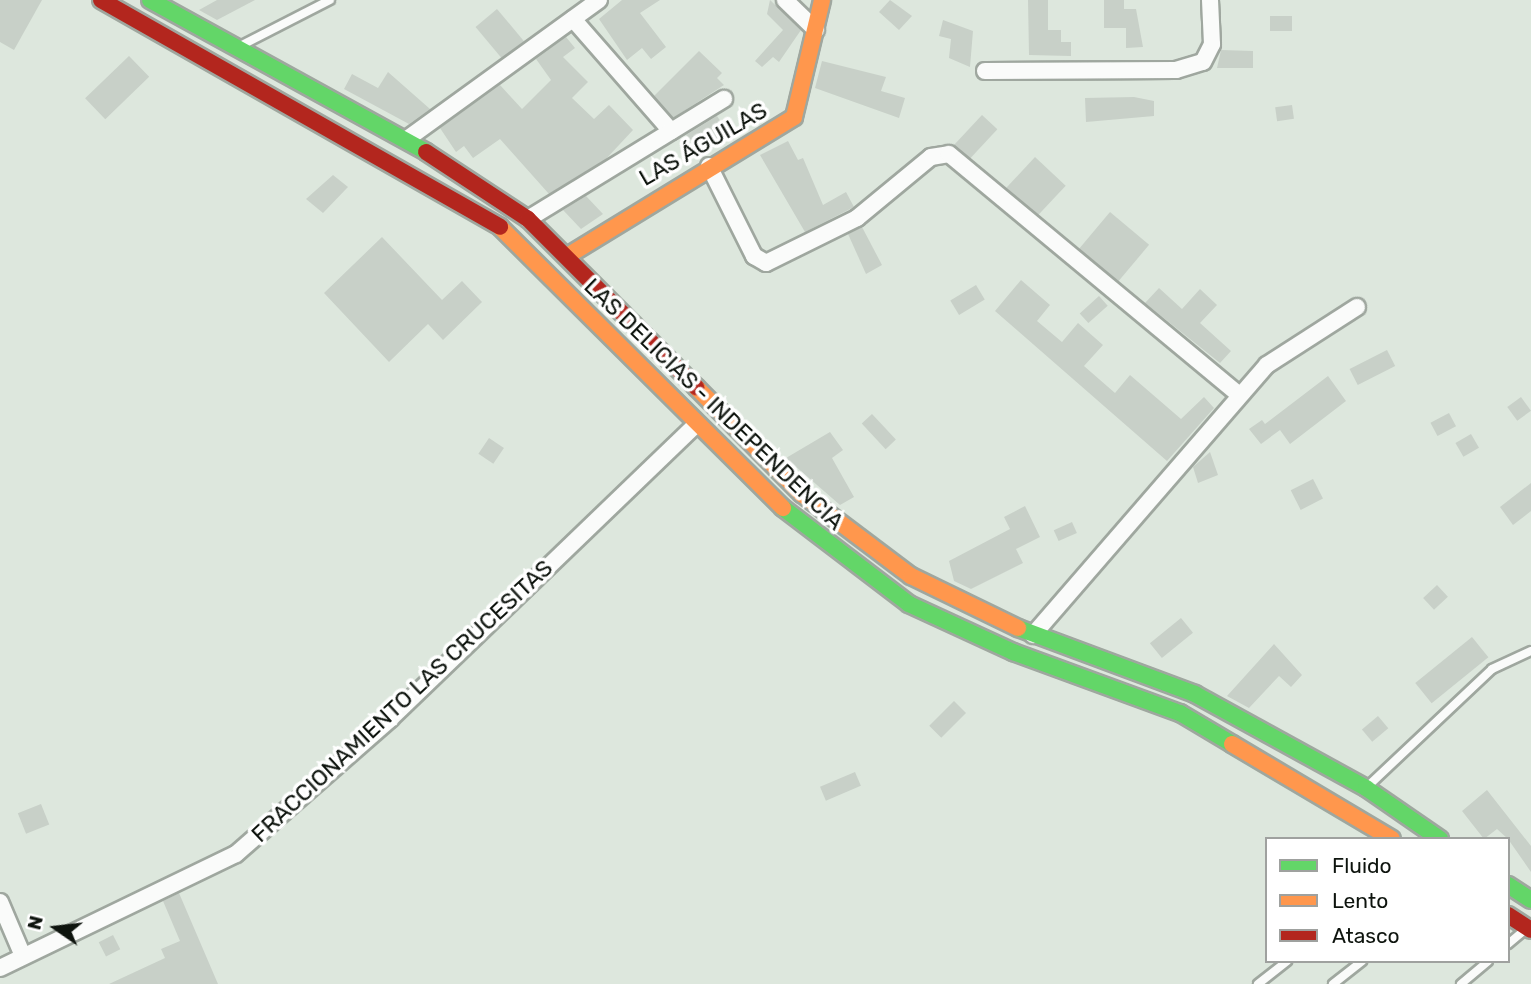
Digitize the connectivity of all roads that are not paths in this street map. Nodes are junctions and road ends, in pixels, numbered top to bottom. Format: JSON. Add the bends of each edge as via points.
{"nodes":[{"id":1,"x":101,"y":0,"type":"edge"},
{"id":2,"x":150,"y":0,"type":"edge"},
{"id":3,"x":330,"y":0,"type":"edge"},
{"id":4,"x":599,"y":0,"type":"edge"},
{"id":5,"x":785,"y":0,"type":"edge"},
{"id":6,"x":822,"y":0,"type":"edge"},
{"id":7,"x":1210,"y":0,"type":"edge"},
{"id":8,"x":573,"y":19,"type":"junction"},
{"id":9,"x":817,"y":30,"type":"junction"},
{"id":10,"x":238,"y":48,"type":"junction"},
{"id":11,"x":985,"y":71,"type":"dead end"},
{"id":12,"x":724,"y":99,"type":"dead end"},
{"id":13,"x":671,"y":131,"type":"junction"},
{"id":14,"x":407,"y":139,"type":"junction"},
{"id":15,"x":709,"y":166,"type":"junction"},
{"id":16,"x":527,"y":219,"type":"junction"},
{"id":17,"x":569,"y":255,"type":"junction"},
{"id":18,"x":1357,"y":307,"type":"dead end"},
{"id":19,"x":672,"y":360,"type":"junction"},
{"id":20,"x":651,"y":378,"type":"junction"},
{"id":21,"x":1239,"y":395,"type":"junction"},
{"id":22,"x":696,"y":425,"type":"junction"},
{"id":23,"x":1032,"y":635,"type":"junction"},
{"id":24,"x":1531,"y":651,"type":"edge"},
{"id":25,"x":1366,"y":788,"type":"junction"},
{"id":26,"x":1389,"y":837,"type":"edge"},
{"id":27,"x":1437,"y":837,"type":"edge"},
{"id":28,"x":1510,"y":886,"type":"edge"},
{"id":29,"x":1529,"y":896,"type":"edge"},
{"id":30,"x":0,"y":902,"type":"edge"},
{"id":31,"x":1510,"y":911,"type":"edge"},
{"id":32,"x":1510,"y":914,"type":"edge"},
{"id":33,"x":1530,"y":928,"type":"edge"},
{"id":34,"x":1510,"y":943,"type":"edge"},
{"id":35,"x":23,"y":956,"type":"junction"},
{"id":36,"x":1284,"y":963,"type":"edge"},
{"id":37,"x":1359,"y":963,"type":"edge"},
{"id":38,"x":1485,"y":964,"type":"edge"},
{"id":39,"x":0,"y":968,"type":"edge"},
{"id":40,"x":1258,"y":984,"type":"edge"},
{"id":41,"x":1333,"y":984,"type":"edge"},
{"id":42,"x":1461,"y":984,"type":"edge"}],
"edges":[{"from":1,"to":20,"type":"main road","name":"LAS DELICIAS - INDEPENDENCIA","via":[[469,204],[533,256]]},
{"from":2,"to":10,"type":"main road","name":"LAS DELICIAS - INDEPENDENCIA"},
{"from":3,"to":10,"type":"lane"},
{"from":4,"to":8,"type":"street"},
{"from":5,"to":9,"type":"street"},
{"from":6,"to":9,"type":"main road","name":"LAS ÁGUILAS"},
{"from":7,"to":11,"type":"street","via":[[1212,44],[1203,62],[1176,70]]},
{"from":8,"to":13,"type":"street"},
{"from":8,"to":14,"type":"street"},
{"from":9,"to":15,"type":"main road","name":"LAS ÁGUILAS","via":[[794,117]]},
{"from":10,"to":14,"type":"main road","name":"LAS DELICIAS - INDEPENDENCIA"},
{"from":12,"to":13,"type":"street"},
{"from":13,"to":16,"type":"street"},
{"from":14,"to":16,"type":"main road","name":"LAS DELICIAS - INDEPENDENCIA"},
{"from":15,"to":17,"type":"main road","name":"LAS ÁGUILAS"},
{"from":15,"to":21,"type":"street","via":[[754,256],[766,263],[857,219],[931,158],[948,155]]},
{"from":16,"to":17,"type":"main road","name":"LAS DELICIAS - INDEPENDENCIA"},
{"from":17,"to":19,"type":"main road","name":"LAS DELICIAS - INDEPENDENCIA"},
{"from":18,"to":21,"type":"street","via":[[1307,335]]},
{"from":19,"to":20,"type":"main road"},
{"from":19,"to":23,"type":"main road","name":"LAS DELICIAS - INDEPENDENCIA","via":[[802,494],[850,535],[967,608]]},
{"from":20,"to":22,"type":"main road","name":"LAS DELICIAS - INDEPENDENCIA"},
{"from":21,"to":23,"type":"street","via":[[1126,534]]},
{"from":22,"to":26,"type":"main road","name":"LAS DELICIAS - INDEPENDENCIA","via":[[800,525],[909,604],[1013,652],[1180,713]]},
{"from":22,"to":35,"type":"street","name":"FRACCIONAMIENTO LAS CRUCESITAS","via":[[390,719],[236,854]]},
{"from":23,"to":25,"type":"main road","name":"LAS DELICIAS - INDEPENDENCIA","via":[[1195,694]]},
{"from":24,"to":25,"type":"lane","via":[[1492,669]]},
{"from":25,"to":27,"type":"main road","name":"LAS DELICIAS - INDEPENDENCIA"},
{"from":28,"to":29,"type":"main road"},
{"from":29,"to":31,"type":"lane"},
{"from":30,"to":35,"type":"street"},
{"from":32,"to":33,"type":"main road"},
{"from":33,"to":34,"type":"lane"},
{"from":35,"to":39,"type":"street","name":"FRACCIONAMIENTO LAS CRUCESITAS"},
{"from":36,"to":40,"type":"lane"},
{"from":37,"to":41,"type":"lane"},
{"from":38,"to":42,"type":"lane"}]}
